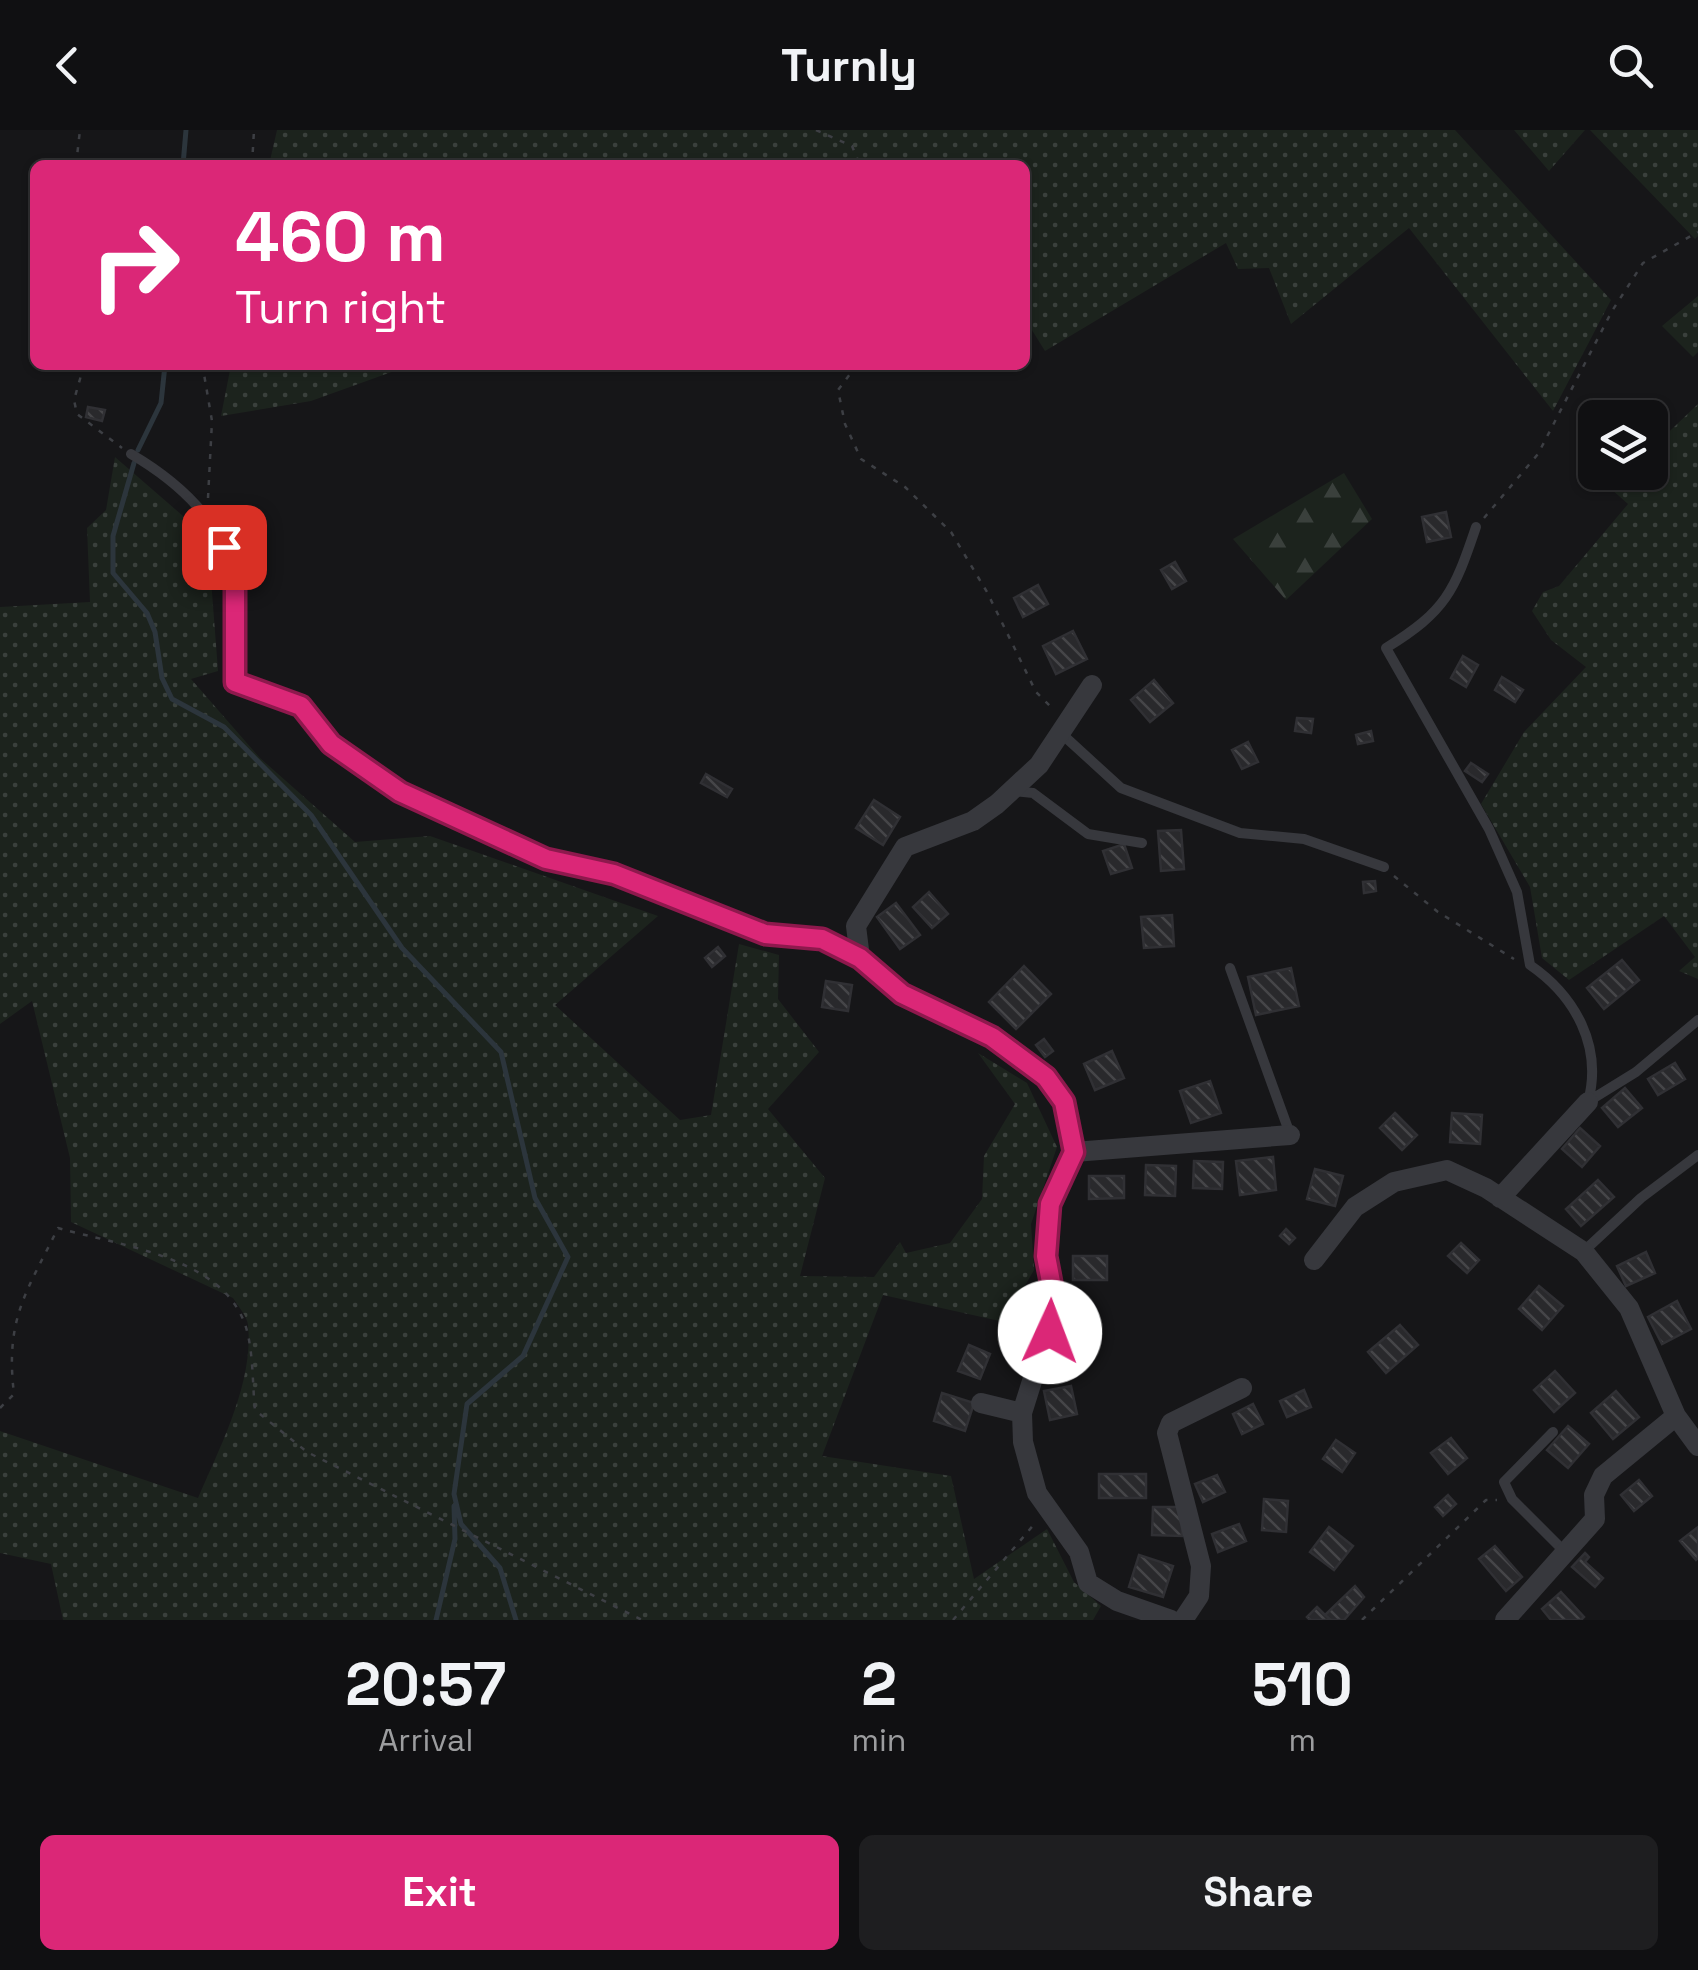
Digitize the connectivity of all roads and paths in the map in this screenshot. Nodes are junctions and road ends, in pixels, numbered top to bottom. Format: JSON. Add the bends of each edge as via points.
{"nodes":[{"id":1,"x":80,"y":130,"type":"edge"},
{"id":2,"x":254,"y":130,"type":"edge"},
{"id":3,"x":816,"y":130,"type":"edge"},
{"id":4,"x":77,"y":160,"type":"edge"},
{"id":5,"x":252,"y":160,"type":"edge"},
{"id":6,"x":858,"y":160,"type":"edge"},
{"id":7,"x":1698,"y":232,"type":"edge"},
{"id":8,"x":83,"y":370,"type":"edge"},
{"id":9,"x":206,"y":370,"type":"edge"},
{"id":10,"x":853,"y":370,"type":"edge"},
{"id":11,"x":131,"y":454,"type":"joint"},
{"id":12,"x":205,"y":514,"type":"junction"},
{"id":13,"x":1476,"y":526,"type":"joint"},
{"id":14,"x":1092,"y":686,"type":"dead end"},
{"id":15,"x":1066,"y":730,"type":"junction"},
{"id":16,"x":1012,"y":791,"type":"junction"},
{"id":17,"x":1142,"y":843,"type":"dead end"},
{"id":18,"x":1384,"y":867,"type":"joint"},
{"id":19,"x":860,"y":958,"type":"junction"},
{"id":20,"x":1530,"y":966,"type":"junction"},
{"id":21,"x":1230,"y":968,"type":"dead end"},
{"id":22,"x":1698,"y":1020,"type":"edge"},
{"id":23,"x":1588,"y":1102,"type":"junction"},
{"id":24,"x":1290,"y":1135,"type":"joint"},
{"id":25,"x":1074,"y":1152,"type":"junction"},
{"id":26,"x":1698,"y":1156,"type":"edge"},
{"id":27,"x":1500,"y":1198,"type":"junction"},
{"id":28,"x":1584,"y":1252,"type":"junction"},
{"id":29,"x":1314,"y":1260,"type":"dead end"},
{"id":30,"x":1242,"y":1388,"type":"dead end"},
{"id":31,"x":981,"y":1402,"type":"dead end"},
{"id":32,"x":0,"y":1408,"type":"edge"},
{"id":33,"x":1022,"y":1413,"type":"junction"},
{"id":34,"x":1676,"y":1416,"type":"junction"},
{"id":35,"x":1553,"y":1432,"type":"dead end"},
{"id":36,"x":1698,"y":1446,"type":"edge"},
{"id":37,"x":1512,"y":1500,"type":"junction"},
{"id":38,"x":1044,"y":1508,"type":"junction"},
{"id":39,"x":1567,"y":1554,"type":"junction"},
{"id":40,"x":642,"y":1620,"type":"edge"},
{"id":41,"x":953,"y":1620,"type":"edge"},
{"id":42,"x":1171,"y":1620,"type":"edge"},
{"id":43,"x":1183,"y":1620,"type":"edge"},
{"id":44,"x":1362,"y":1620,"type":"edge"},
{"id":45,"x":1505,"y":1620,"type":"edge"}],
"edges":[{"from":1,"to":4,"type":"path"},
{"from":2,"to":5,"type":"path"},
{"from":3,"to":6,"type":"path","via":[[852,146]]},
{"from":7,"to":13,"type":"path","via":[[1643,263],[1538,454]]},
{"from":8,"to":11,"type":"path","via":[[77,414]]},
{"from":9,"to":12,"type":"path","via":[[212,421]]},
{"from":10,"to":15,"type":"path","via":[[838,390],[860,459],[906,487],[951,532],[1036,692]]},
{"from":11,"to":12,"type":"lane","via":[[168,476]]},
{"from":12,"to":19,"type":"lane","via":[[235,576],[235,682],[301,706],[363,770],[546,859],[614,874],[765,934],[822,939]]},
{"from":13,"to":20,"type":"lane","via":[[1457,582],[1429,622],[1386,648],[1489,830],[1517,892]]},
{"from":14,"to":15,"type":"street"},
{"from":15,"to":16,"type":"street"},
{"from":15,"to":18,"type":"lane","via":[[1121,788],[1240,833],[1304,839]]},
{"from":16,"to":17,"type":"lane","via":[[1034,793],[1088,834]]},
{"from":16,"to":19,"type":"street","via":[[973,821],[905,847],[856,926]]},
{"from":18,"to":20,"type":"path","via":[[1479,940]]},
{"from":19,"to":25,"type":"street","via":[[902,994],[992,1037],[1046,1077],[1064,1102]]},
{"from":20,"to":23,"type":"lane","via":[[1560,986],[1586,1032],[1596,1075]]},
{"from":21,"to":24,"type":"lane"},
{"from":22,"to":23,"type":"lane"},
{"from":23,"to":27,"type":"street"},
{"from":24,"to":25,"type":"street"},
{"from":25,"to":33,"type":"street","via":[[1050,1204],[1046,1256],[1056,1308]]},
{"from":26,"to":28,"type":"lane","via":[[1640,1198]]},
{"from":27,"to":28,"type":"street"},
{"from":27,"to":29,"type":"street","via":[[1447,1170],[1394,1182],[1355,1207]]},
{"from":28,"to":34,"type":"street","via":[[1630,1308]]},
{"from":30,"to":43,"type":"street","via":[[1167,1432],[1201,1566],[1198,1596]]},
{"from":31,"to":33,"type":"street"},
{"from":32,"to":40,"type":"path","via":[[14,1394],[9,1354],[15,1314],[58,1228],[157,1255],[223,1286],[244,1320],[255,1410],[308,1452]]},
{"from":33,"to":38,"type":"street"},
{"from":34,"to":36,"type":"street"},
{"from":34,"to":39,"type":"street","via":[[1603,1476],[1594,1494],[1595,1520]]},
{"from":35,"to":37,"type":"lane","via":[[1504,1482]]},
{"from":37,"to":39,"type":"lane"},
{"from":37,"to":44,"type":"path","via":[[1486,1500]]},
{"from":38,"to":41,"type":"path","via":[[1026,1540]]},
{"from":38,"to":42,"type":"street","via":[[1078,1552],[1088,1583]]},
{"from":39,"to":45,"type":"street"}]}
